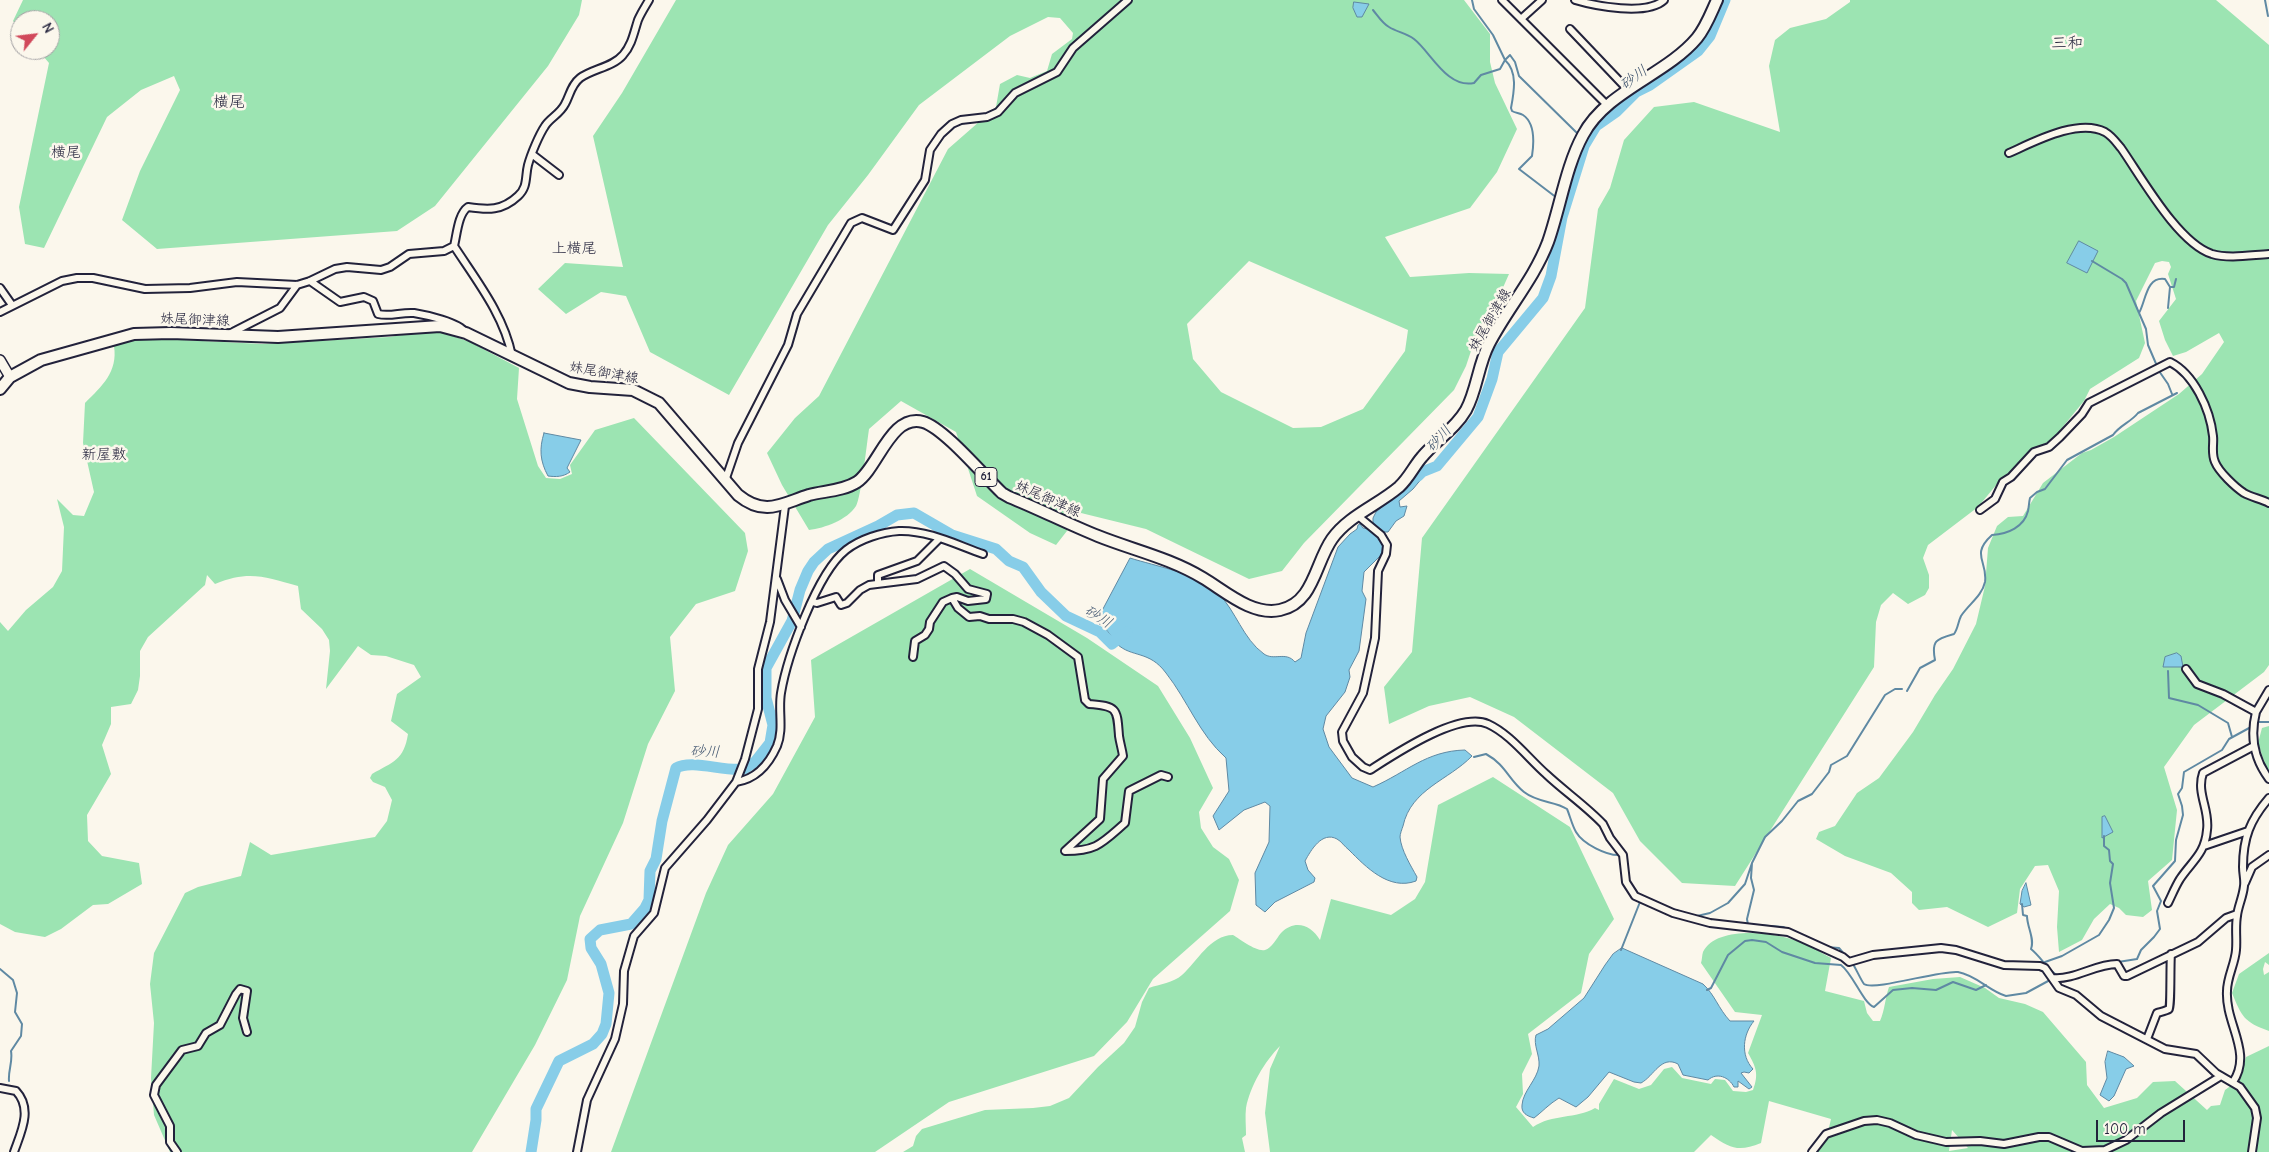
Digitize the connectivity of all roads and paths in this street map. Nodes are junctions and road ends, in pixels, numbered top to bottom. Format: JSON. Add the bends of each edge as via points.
{"nodes":[{"id":1,"x":649,"y":0,"type":"edge"},
{"id":2,"x":1128,"y":0,"type":"edge"},
{"id":3,"x":1502,"y":0,"type":"edge"},
{"id":4,"x":1542,"y":0,"type":"edge"},
{"id":5,"x":1575,"y":0,"type":"edge"},
{"id":6,"x":1664,"y":0,"type":"edge"},
{"id":7,"x":1717,"y":0,"type":"edge"},
{"id":8,"x":1521,"y":19,"type":"junction"},
{"id":9,"x":1570,"y":29,"type":"dead end"},
{"id":10,"x":1629,"y":91,"type":"junction"},
{"id":11,"x":1608,"y":106,"type":"junction"},
{"id":12,"x":2009,"y":153,"type":"dead end"},
{"id":13,"x":533,"y":155,"type":"junction"},
{"id":14,"x":559,"y":174,"type":"dead end"},
{"id":15,"x":454,"y":246,"type":"junction"},
{"id":16,"x":2269,"y":254,"type":"edge"},
{"id":17,"x":310,"y":281,"type":"junction"},
{"id":18,"x":297,"y":285,"type":"junction"},
{"id":19,"x":0,"y":288,"type":"edge"},
{"id":20,"x":12,"y":305,"type":"junction"},
{"id":21,"x":0,"y":312,"type":"edge"},
{"id":22,"x":466,"y":333,"type":"junction"},
{"id":23,"x":227,"y":336,"type":"junction"},
{"id":24,"x":512,"y":356,"type":"junction"},
{"id":25,"x":0,"y":360,"type":"edge"},
{"id":26,"x":10,"y":377,"type":"junction"},
{"id":27,"x":0,"y":389,"type":"edge"},
{"id":28,"x":725,"y":481,"type":"junction"},
{"id":29,"x":2269,"y":503,"type":"edge"},
{"id":30,"x":785,"y":506,"type":"junction"},
{"id":31,"x":1980,"y":510,"type":"dead end"},
{"id":32,"x":1358,"y":516,"type":"junction"},
{"id":33,"x":939,"y":539,"type":"junction"},
{"id":34,"x":983,"y":554,"type":"dead end"},
{"id":35,"x":776,"y":578,"type":"junction"},
{"id":36,"x":878,"y":583,"type":"junction"},
{"id":37,"x":952,"y":598,"type":"junction"},
{"id":38,"x":813,"y":602,"type":"junction"},
{"id":39,"x":799,"y":624,"type":"junction"},
{"id":40,"x":913,"y":657,"type":"dead end"},
{"id":41,"x":2186,"y":669,"type":"dead end"},
{"id":42,"x":2269,"y":690,"type":"edge"},
{"id":43,"x":2256,"y":712,"type":"junction"},
{"id":44,"x":2254,"y":746,"type":"junction"},
{"id":45,"x":1168,"y":777,"type":"dead end"},
{"id":46,"x":2269,"y":779,"type":"edge"},
{"id":47,"x":736,"y":782,"type":"junction"},
{"id":48,"x":2269,"y":798,"type":"edge"},
{"id":49,"x":2248,"y":831,"type":"junction"},
{"id":50,"x":2204,"y":846,"type":"junction"},
{"id":51,"x":2269,"y":856,"type":"edge"},
{"id":52,"x":2244,"y":884,"type":"junction"},
{"id":53,"x":2168,"y":904,"type":"dead end"},
{"id":54,"x":2237,"y":914,"type":"junction"},
{"id":55,"x":2171,"y":954,"type":"junction"},
{"id":56,"x":2053,"y":978,"type":"junction"},
{"id":57,"x":246,"y":1032,"type":"dead end"},
{"id":58,"x":2147,"y":1040,"type":"junction"},
{"id":59,"x":2221,"y":1076,"type":"junction"},
{"id":60,"x":2233,"y":1082,"type":"junction"},
{"id":61,"x":0,"y":1088,"type":"edge"},
{"id":62,"x":14,"y":1152,"type":"edge"},
{"id":63,"x":177,"y":1152,"type":"edge"},
{"id":64,"x":576,"y":1152,"type":"edge"},
{"id":65,"x":1812,"y":1152,"type":"edge"},
{"id":66,"x":2252,"y":1152,"type":"edge"}],
"edges":[{"from":1,"to":13,"type":"street","via":[[625,53],[579,78],[560,112],[542,131]]},
{"from":2,"to":28,"type":"street","via":[[1072,48],[1058,72],[1014,92],[998,112],[987,117],[960,120],[941,134],[930,150],[926,180],[893,230],[862,218],[852,223],[797,314],[788,345],[738,443]]},
{"from":3,"to":8,"type":"street"},
{"from":4,"to":8,"type":"street"},
{"from":5,"to":6,"type":"street","via":[[1628,8],[1658,4]]},
{"from":7,"to":10,"type":"main road","name":"妹尾御津線","number":"61","via":[[1698,37]]},
{"from":8,"to":11,"type":"street"},
{"from":9,"to":10,"type":"street"},
{"from":10,"to":11,"type":"main road","name":"妹尾御津線","number":"61"},
{"from":11,"to":32,"type":"main road","name":"妹尾御津線","number":"61","via":[[1582,136],[1546,246],[1527,284],[1482,357],[1465,410],[1455,425],[1421,458],[1405,481]]},
{"from":12,"to":16,"type":"street","via":[[2065,131],[2088,128],[2104,132],[2112,137],[2170,219],[2192,244],[2223,256]]},
{"from":13,"to":14,"type":"street"},
{"from":13,"to":15,"type":"street","via":[[526,185],[519,195],[499,209],[468,207],[464,210]]},
{"from":15,"to":17,"type":"street","via":[[444,251],[409,254],[381,270],[347,267]]},
{"from":15,"to":24,"type":"street","via":[[490,300],[510,344]]},
{"from":17,"to":18,"type":"street"},
{"from":17,"to":22,"type":"street","via":[[340,302],[364,297],[373,301],[378,314],[413,313],[450,322],[462,327]]},
{"from":18,"to":20,"type":"street","via":[[237,282],[145,289],[93,278],[77,278],[62,281]]},
{"from":18,"to":23,"type":"street","via":[[280,308]]},
{"from":19,"to":20,"type":"street"},
{"from":20,"to":21,"type":"street"},
{"from":22,"to":23,"type":"main road","name":"妹尾御津線","number":"61","via":[[440,326],[423,326],[308,336]]},
{"from":22,"to":24,"type":"main road","name":"妹尾御津線","number":"61"},
{"from":23,"to":26,"type":"main road","name":"妹尾御津線","number":"61","via":[[134,334],[41,360]]},
{"from":24,"to":28,"type":"main road","name":"妹尾御津線","number":"61","via":[[569,383],[633,390],[646,395],[664,408]]},
{"from":25,"to":26,"type":"street"},
{"from":26,"to":27,"type":"main road","name":"妹尾御津線","number":"61"},
{"from":28,"to":30,"type":"main road","name":"妹尾御津線","number":"61","via":[[754,505]]},
{"from":29,"to":31,"type":"street","via":[[2244,493],[2215,462],[2211,426],[2201,395],[2182,368],[2170,362],[2089,404],[2049,447],[2034,452],[2003,482],[1995,499]]},
{"from":30,"to":32,"type":"main road","name":"妹尾御津線","number":"61","via":[[856,483],[873,465],[898,428],[905,423],[922,422],[942,435],[1009,497],[1099,536],[1188,568],[1245,604],[1266,611],[1284,609],[1300,600],[1332,540]]},
{"from":30,"to":35,"type":"street"},
{"from":32,"to":56,"type":"street","via":[[1381,535],[1387,545],[1377,582],[1378,618],[1363,693],[1342,732],[1352,757],[1363,767],[1370,770],[1430,734],[1471,722],[1488,723],[1595,816],[1623,856],[1626,882],[1635,896],[1692,919],[1730,927],[1788,932],[1849,962],[1874,955],[1941,948],[2004,965],[2040,966]]},
{"from":33,"to":34,"type":"street"},
{"from":33,"to":36,"type":"street","via":[[917,561],[878,575]]},
{"from":33,"to":38,"type":"street","via":[[918,532],[900,531],[868,539],[846,550],[832,565]]},
{"from":35,"to":39,"type":"street"},
{"from":35,"to":47,"type":"street","via":[[770,622],[758,669],[755,724]]},
{"from":36,"to":37,"type":"street","via":[[917,579],[944,566],[972,592],[984,592],[988,597],[968,601]]},
{"from":36,"to":38,"type":"street","via":[[869,584],[841,605],[836,597]]},
{"from":37,"to":40,"type":"street","via":[[943,602],[925,635],[915,641]]},
{"from":37,"to":45,"type":"street","via":[[969,617],[1024,622],[1075,654],[1080,664],[1085,700],[1089,704],[1106,705],[1116,713],[1123,756],[1103,779],[1100,819],[1065,851],[1087,850],[1099,845],[1125,823],[1130,791],[1161,775]]},
{"from":38,"to":39,"type":"street"},
{"from":39,"to":47,"type":"street","via":[[780,696],[777,746],[759,772],[747,780]]},
{"from":41,"to":43,"type":"street","via":[[2197,684],[2224,694]]},
{"from":42,"to":43,"type":"street"},
{"from":43,"to":44,"type":"street","via":[[2252,727]]},
{"from":44,"to":46,"type":"street"},
{"from":44,"to":50,"type":"street","via":[[2203,773],[2200,788],[2208,822]]},
{"from":47,"to":64,"type":"street","via":[[707,820],[670,859],[654,913],[634,936],[624,971],[623,1004],[615,1039],[587,1100]]},
{"from":48,"to":49,"type":"street","via":[[2252,818]]},
{"from":49,"to":50,"type":"street"},
{"from":49,"to":52,"type":"street","via":[[2243,860]]},
{"from":50,"to":53,"type":"street","via":[[2200,856],[2179,881]]},
{"from":51,"to":52,"type":"street","via":[[2252,867]]},
{"from":52,"to":54,"type":"street"},
{"from":54,"to":55,"type":"street","via":[[2226,918],[2198,942]]},
{"from":54,"to":60,"type":"street","via":[[2236,953],[2227,991],[2242,1057]]},
{"from":55,"to":56,"type":"street","via":[[2126,976],[2117,964],[2108,964],[2069,977]]},
{"from":55,"to":58,"type":"street","via":[[2171,1006],[2158,1013]]},
{"from":56,"to":58,"type":"street","via":[[2059,988],[2076,995],[2101,1016]]},
{"from":57,"to":63,"type":"street","via":[[243,1018],[247,991],[240,989],[220,1025],[206,1033],[198,1046],[182,1050],[156,1085],[154,1095],[170,1126],[170,1142]]},
{"from":58,"to":59,"type":"street","via":[[2165,1049],[2196,1054]]},
{"from":59,"to":60,"type":"street"},
{"from":59,"to":65,"type":"street","via":[[2161,1113],[2126,1140],[2105,1150],[2082,1151],[2049,1137],[2004,1144],[1946,1142],[1877,1120],[1826,1134]]},
{"from":60,"to":66,"type":"street","via":[[2255,1108],[2257,1118]]},
{"from":61,"to":62,"type":"street","via":[[16,1091],[26,1112]]}]}
